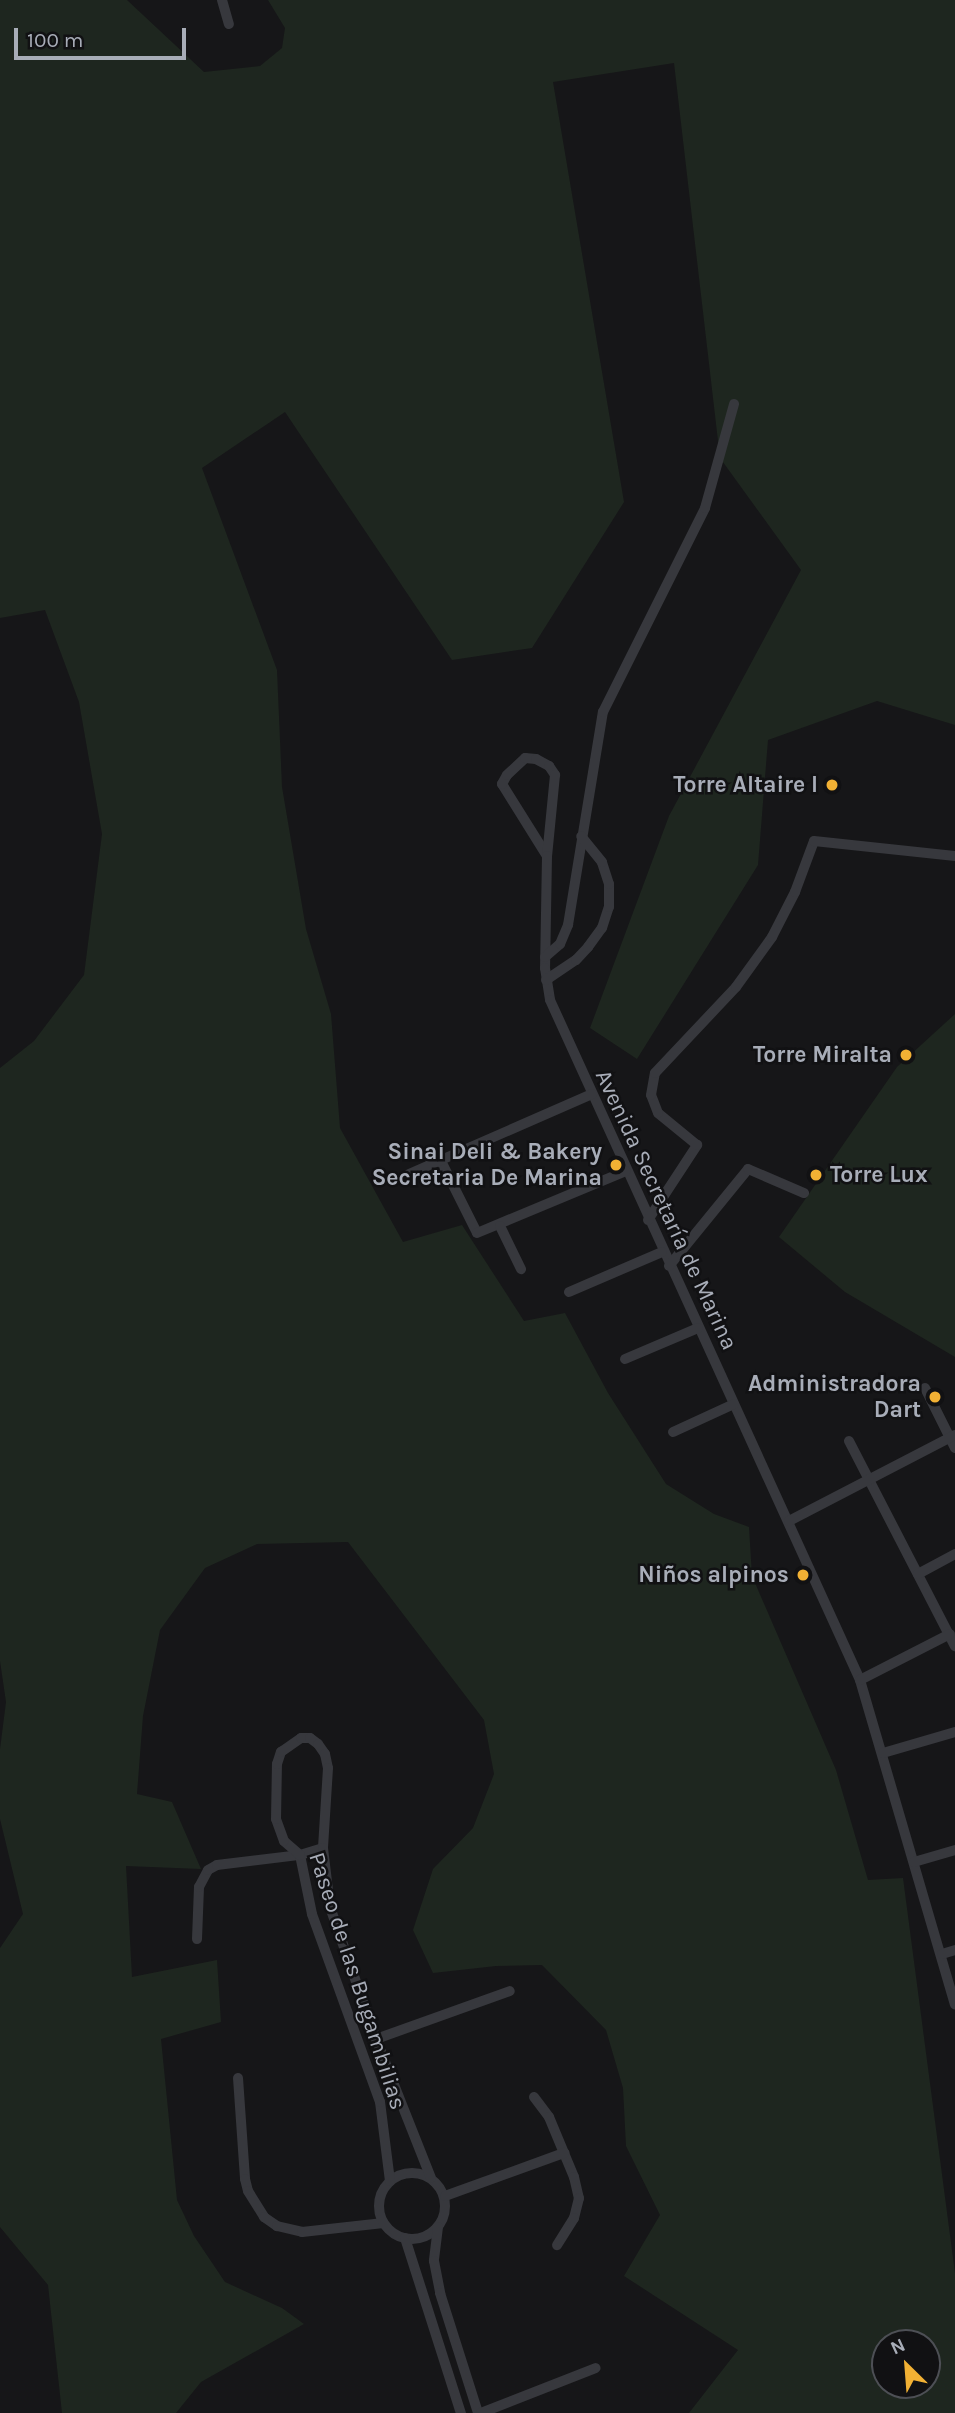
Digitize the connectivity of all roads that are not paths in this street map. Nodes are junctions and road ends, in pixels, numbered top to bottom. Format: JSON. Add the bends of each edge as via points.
{"nodes":[{"id":1,"x":222,"y":0,"type":"edge"},
{"id":2,"x":229,"y":24,"type":"dead end"},
{"id":3,"x":734,"y":404,"type":"dead end"},
{"id":4,"x":581,"y":836,"type":"junction"},
{"id":5,"x":547,"y":856,"type":"junction"},
{"id":6,"x":955,"y":856,"type":"edge"},
{"id":7,"x":545,"y":957,"type":"junction"},
{"id":8,"x":546,"y":981,"type":"junction"},
{"id":9,"x":592,"y":1094,"type":"junction"},
{"id":10,"x":441,"y":1161,"type":"junction"},
{"id":11,"x":626,"y":1171,"type":"junction"},
{"id":12,"x":409,"y":1174,"type":"dead end"},
{"id":13,"x":804,"y":1193,"type":"dead end"},
{"id":14,"x":648,"y":1220,"type":"junction"},
{"id":15,"x":500,"y":1226,"type":"junction"},
{"id":16,"x":662,"y":1251,"type":"junction"},
{"id":17,"x":668,"y":1266,"type":"junction"},
{"id":18,"x":521,"y":1269,"type":"dead end"},
{"id":19,"x":569,"y":1292,"type":"dead end"},
{"id":20,"x":698,"y":1328,"type":"junction"},
{"id":21,"x":625,"y":1359,"type":"dead end"},
{"id":22,"x":925,"y":1388,"type":"dead end"},
{"id":23,"x":734,"y":1404,"type":"junction"},
{"id":24,"x":673,"y":1432,"type":"dead end"},
{"id":25,"x":952,"y":1436,"type":"edge"},
{"id":26,"x":849,"y":1441,"type":"dead end"},
{"id":27,"x":955,"y":1448,"type":"edge"},
{"id":28,"x":869,"y":1480,"type":"junction"},
{"id":29,"x":789,"y":1521,"type":"junction"},
{"id":30,"x":955,"y":1554,"type":"edge"},
{"id":31,"x":918,"y":1574,"type":"junction"},
{"id":32,"x":950,"y":1634,"type":"junction"},
{"id":33,"x":955,"y":1646,"type":"edge"},
{"id":34,"x":860,"y":1680,"type":"junction"},
{"id":35,"x":955,"y":1732,"type":"edge"},
{"id":36,"x":883,"y":1753,"type":"junction"},
{"id":37,"x":323,"y":1848,"type":"junction"},
{"id":38,"x":955,"y":1850,"type":"edge"},
{"id":39,"x":300,"y":1855,"type":"junction"},
{"id":40,"x":914,"y":1862,"type":"junction"},
{"id":41,"x":197,"y":1939,"type":"dead end"},
{"id":42,"x":955,"y":1950,"type":"edge"},
{"id":43,"x":942,"y":1954,"type":"junction"},
{"id":44,"x":510,"y":1991,"type":"dead end"},
{"id":45,"x":955,"y":2004,"type":"edge"},
{"id":46,"x":376,"y":2039,"type":"junction"},
{"id":47,"x":238,"y":2078,"type":"dead end"},
{"id":48,"x":534,"y":2097,"type":"dead end"},
{"id":49,"x":564,"y":2153,"type":"junction"},
{"id":50,"x":431,"y":2178,"type":"junction"},
{"id":51,"x":390,"y":2181,"type":"junction"},
{"id":52,"x":444,"y":2196,"type":"junction"},
{"id":53,"x":384,"y":2223,"type":"junction"},
{"id":54,"x":438,"y":2227,"type":"junction"},
{"id":55,"x":405,"y":2238,"type":"junction"},
{"id":56,"x":558,"y":2245,"type":"dead end"},
{"id":57,"x":596,"y":2368,"type":"dead end"},
{"id":58,"x":461,"y":2413,"type":"edge"},
{"id":59,"x":479,"y":2413,"type":"edge"}],
"edges":[{"from":1,"to":2,"type":"street"},
{"from":3,"to":4,"type":"street","via":[[705,508],[603,712]]},
{"from":4,"to":7,"type":"street","via":[[568,925],[560,944]]},
{"from":4,"to":8,"type":"street","via":[[602,862],[609,884],[609,907],[602,928],[588,947]]},
{"from":5,"to":5,"type":"street","name":"Avenida Secretaría de Marina","via":[[555,775],[549,766],[530,758],[521,761],[502,784]]},
{"from":5,"to":7,"type":"street","name":"Avenida Secretaría de Marina"},
{"from":6,"to":14,"type":"street","via":[[814,841],[772,937],[736,987],[656,1073],[651,1095],[658,1113],[697,1145]]},
{"from":7,"to":8,"type":"street","name":"Avenida Secretaría de Marina"},
{"from":8,"to":9,"type":"street","name":"Avenida Secretaría de Marina"},
{"from":9,"to":10,"type":"street"},
{"from":9,"to":11,"type":"street","name":"Avenida Secretaría de Marina"},
{"from":10,"to":12,"type":"street"},
{"from":10,"to":15,"type":"street","via":[[472,1229],[483,1233]]},
{"from":11,"to":14,"type":"street","name":"Avenida Secretaría de Marina"},
{"from":11,"to":15,"type":"street"},
{"from":13,"to":17,"type":"street","via":[[748,1169]]},
{"from":14,"to":16,"type":"street","name":"Avenida Secretaría de Marina"},
{"from":15,"to":18,"type":"street"},
{"from":16,"to":17,"type":"street","name":"Avenida Secretaría de Marina"},
{"from":16,"to":19,"type":"street"},
{"from":17,"to":20,"type":"street","name":"Avenida Secretaría de Marina"},
{"from":20,"to":21,"type":"street"},
{"from":20,"to":23,"type":"street","name":"Avenida Secretaría de Marina"},
{"from":22,"to":25,"type":"street"},
{"from":23,"to":24,"type":"street"},
{"from":23,"to":29,"type":"street","name":"Avenida Secretaría de Marina"},
{"from":25,"to":27,"type":"street"},
{"from":25,"to":28,"type":"street"},
{"from":26,"to":28,"type":"street"},
{"from":28,"to":29,"type":"street"},
{"from":28,"to":31,"type":"street"},
{"from":29,"to":34,"type":"street","name":"Avenida Secretaría de Marina"},
{"from":30,"to":31,"type":"street"},
{"from":31,"to":32,"type":"street"},
{"from":32,"to":33,"type":"street"},
{"from":32,"to":34,"type":"street"},
{"from":34,"to":36,"type":"street","name":"Avenida Secretaría de Marina"},
{"from":35,"to":36,"type":"street"},
{"from":36,"to":40,"type":"street","name":"Avenida Secretaría de Marina"},
{"from":37,"to":39,"type":"street"},
{"from":37,"to":39,"type":"street","name":"Paseo de las Bugambilias","via":[[328,1768],[318,1744],[302,1738],[281,1752],[276,1764],[279,1833]]},
{"from":37,"to":46,"type":"street","name":"Paseo de las Bugambilias","via":[[330,1907]]},
{"from":38,"to":40,"type":"street"},
{"from":39,"to":41,"type":"street","via":[[208,1870],[199,1886]]},
{"from":39,"to":51,"type":"street","name":"Paseo de las Bugambilias","via":[[312,1914],[380,2102]]},
{"from":40,"to":43,"type":"street","name":"Avenida Secretaría de Marina"},
{"from":42,"to":43,"type":"street"},
{"from":43,"to":45,"type":"street","name":"Avenida Secretaría de Marina"},
{"from":44,"to":46,"type":"street"},
{"from":46,"to":50,"type":"street","name":"Paseo de las Bugambilias"},
{"from":47,"to":53,"type":"street","via":[[245,2179],[264,2217],[277,2226],[302,2232]]},
{"from":48,"to":49,"type":"street","via":[[549,2117]]},
{"from":49,"to":52,"type":"street"},
{"from":49,"to":56,"type":"street","via":[[579,2198],[575,2218]]},
{"from":50,"to":51,"type":"street","via":[[410,2172]]},
{"from":50,"to":52,"type":"street"},
{"from":51,"to":53,"type":"street","via":[[379,2201]]},
{"from":52,"to":54,"type":"street","via":[[446,2207]]},
{"from":53,"to":55,"type":"street"},
{"from":54,"to":55,"type":"street","via":[[423,2237]]},
{"from":54,"to":59,"type":"street","via":[[434,2261],[440,2293]]},
{"from":55,"to":58,"type":"street"},
{"from":57,"to":59,"type":"street"}]}
